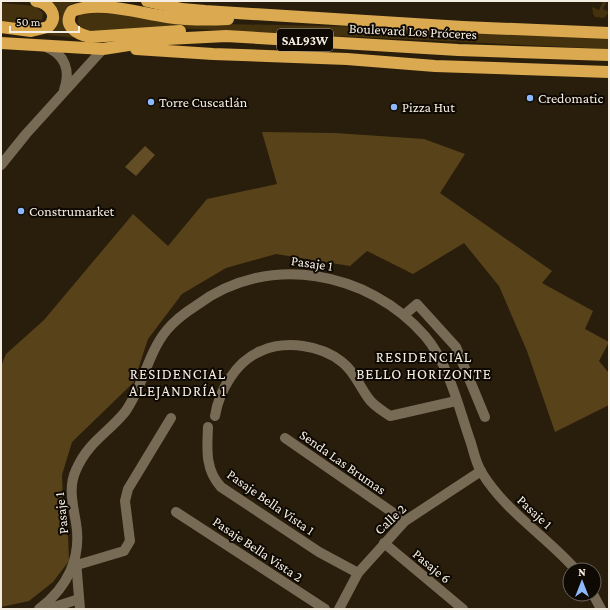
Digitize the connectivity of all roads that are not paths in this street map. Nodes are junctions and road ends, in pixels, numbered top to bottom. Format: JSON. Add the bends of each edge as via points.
{"nodes":[{"id":1,"x":36,"y":1,"type":"edge"},
{"id":2,"x":147,"y":1,"type":"edge"},
{"id":3,"x":182,"y":1,"type":"edge"},
{"id":4,"x":205,"y":11,"type":"junction"},
{"id":5,"x":291,"y":17,"type":"junction"},
{"id":6,"x":1,"y":27,"type":"edge"},
{"id":7,"x":609,"y":33,"type":"edge"},
{"id":8,"x":226,"y":36,"type":"junction"},
{"id":9,"x":2,"y":44,"type":"edge"},
{"id":10,"x":46,"y":47,"type":"junction"},
{"id":11,"x":406,"y":47,"type":"junction"},
{"id":12,"x":103,"y":49,"type":"junction"},
{"id":13,"x":609,"y":55,"type":"edge"},
{"id":14,"x":435,"y":66,"type":"junction"},
{"id":15,"x":609,"y":72,"type":"edge"},
{"id":16,"x":62,"y":96,"type":"junction"},
{"id":17,"x":1,"y":165,"type":"edge"},
{"id":18,"x":404,"y":315,"type":"junction"},
{"id":19,"x":456,"y":401,"type":"junction"},
{"id":20,"x":215,"y":416,"type":"dead end"},
{"id":21,"x":485,"y":417,"type":"dead end"},
{"id":22,"x":171,"y":418,"type":"dead end"},
{"id":23,"x":208,"y":427,"type":"dead end"},
{"id":24,"x":285,"y":438,"type":"dead end"},
{"id":25,"x":480,"y":471,"type":"junction"},
{"id":26,"x":176,"y":512,"type":"dead end"},
{"id":27,"x":406,"y":521,"type":"junction"},
{"id":28,"x":384,"y":543,"type":"junction"},
{"id":29,"x":76,"y":561,"type":"junction"},
{"id":30,"x":569,"y":562,"type":"edge"},
{"id":31,"x":358,"y":574,"type":"junction"},
{"id":32,"x":80,"y":604,"type":"edge"},
{"id":33,"x":39,"y":609,"type":"edge"},
{"id":34,"x":48,"y":609,"type":"edge"},
{"id":35,"x":326,"y":609,"type":"edge"},
{"id":36,"x":339,"y":609,"type":"edge"},
{"id":37,"x":463,"y":609,"type":"edge"}],
"edges":[{"from":1,"to":6,"type":"highway","via":[[46,4],[51,10],[52,20],[48,27],[31,31]]},
{"from":2,"to":4,"type":"highway","name":"Boulevard Los Próceres","number":"SAL93W"},
{"from":3,"to":4,"type":"street","via":[[190,7]]},
{"from":4,"to":5,"type":"highway","name":"Boulevard Los Próceres","number":"SAL93W"},
{"from":5,"to":7,"type":"highway","name":"Boulevard Los Próceres","number":"SAL93W"},
{"from":5,"to":8,"type":"highway","via":[[184,20],[107,5],[86,4],[72,11],[69,18],[72,30],[90,37],[178,31]]},
{"from":8,"to":11,"type":"highway","name":"Boulevard Los Próceres","number":"SAL93W"},
{"from":8,"to":12,"type":"highway","name":"Boulevard Los Próceres","number":"SAL93W","via":[[167,39]]},
{"from":9,"to":10,"type":"highway","name":"Boulevard Los Próceres","number":"SAL93W"},
{"from":10,"to":12,"type":"highway","name":"Boulevard Los Próceres","number":"SAL93W"},
{"from":10,"to":16,"type":"street","via":[[59,54],[66,67],[68,75]]},
{"from":11,"to":13,"type":"highway","name":"Boulevard Los Próceres","number":"SAL93W"},
{"from":11,"to":14,"type":"highway"},
{"from":12,"to":14,"type":"highway","via":[[347,59]]},
{"from":12,"to":16,"type":"street"},
{"from":14,"to":15,"type":"highway"},
{"from":16,"to":17,"type":"street"},
{"from":18,"to":19,"type":"street","name":"Pasaje 1","via":[[426,337],[440,356]]},
{"from":18,"to":21,"type":"street","via":[[417,304],[456,347]]},
{"from":18,"to":29,"type":"street","name":"Pasaje 1","via":[[360,289],[328,278],[303,274],[257,277],[202,300],[166,331],[124,412],[81,458],[74,473],[71,490],[77,526]]},
{"from":19,"to":20,"type":"street","via":[[390,416],[369,399],[352,369],[332,354],[308,347],[284,346],[260,351],[240,366],[220,396]]},
{"from":19,"to":25,"type":"street","name":"Pasaje 1"},
{"from":22,"to":29,"type":"street","via":[[128,488],[125,501],[130,541],[124,551]]},
{"from":23,"to":31,"type":"street","name":"Pasaje Bella Vista 1","via":[[207,458],[212,473],[221,487],[319,552]]},
{"from":24,"to":27,"type":"street","name":"Senda Las Brumas"},
{"from":25,"to":27,"type":"street","name":"Calle 2"},
{"from":25,"to":30,"type":"street","name":"Pasaje 1","via":[[519,517]]},
{"from":26,"to":35,"type":"street","name":"Pasaje Bella Vista 2"},
{"from":27,"to":28,"type":"street","name":"Calle 2"},
{"from":28,"to":31,"type":"street","name":"Calle 2"},
{"from":28,"to":37,"type":"street","name":"Pasaje 6"},
{"from":29,"to":32,"type":"street"},
{"from":29,"to":33,"type":"street","via":[[59,592]]},
{"from":31,"to":36,"type":"street","name":"Calle 2"},
{"from":32,"to":34,"type":"street"}]}
